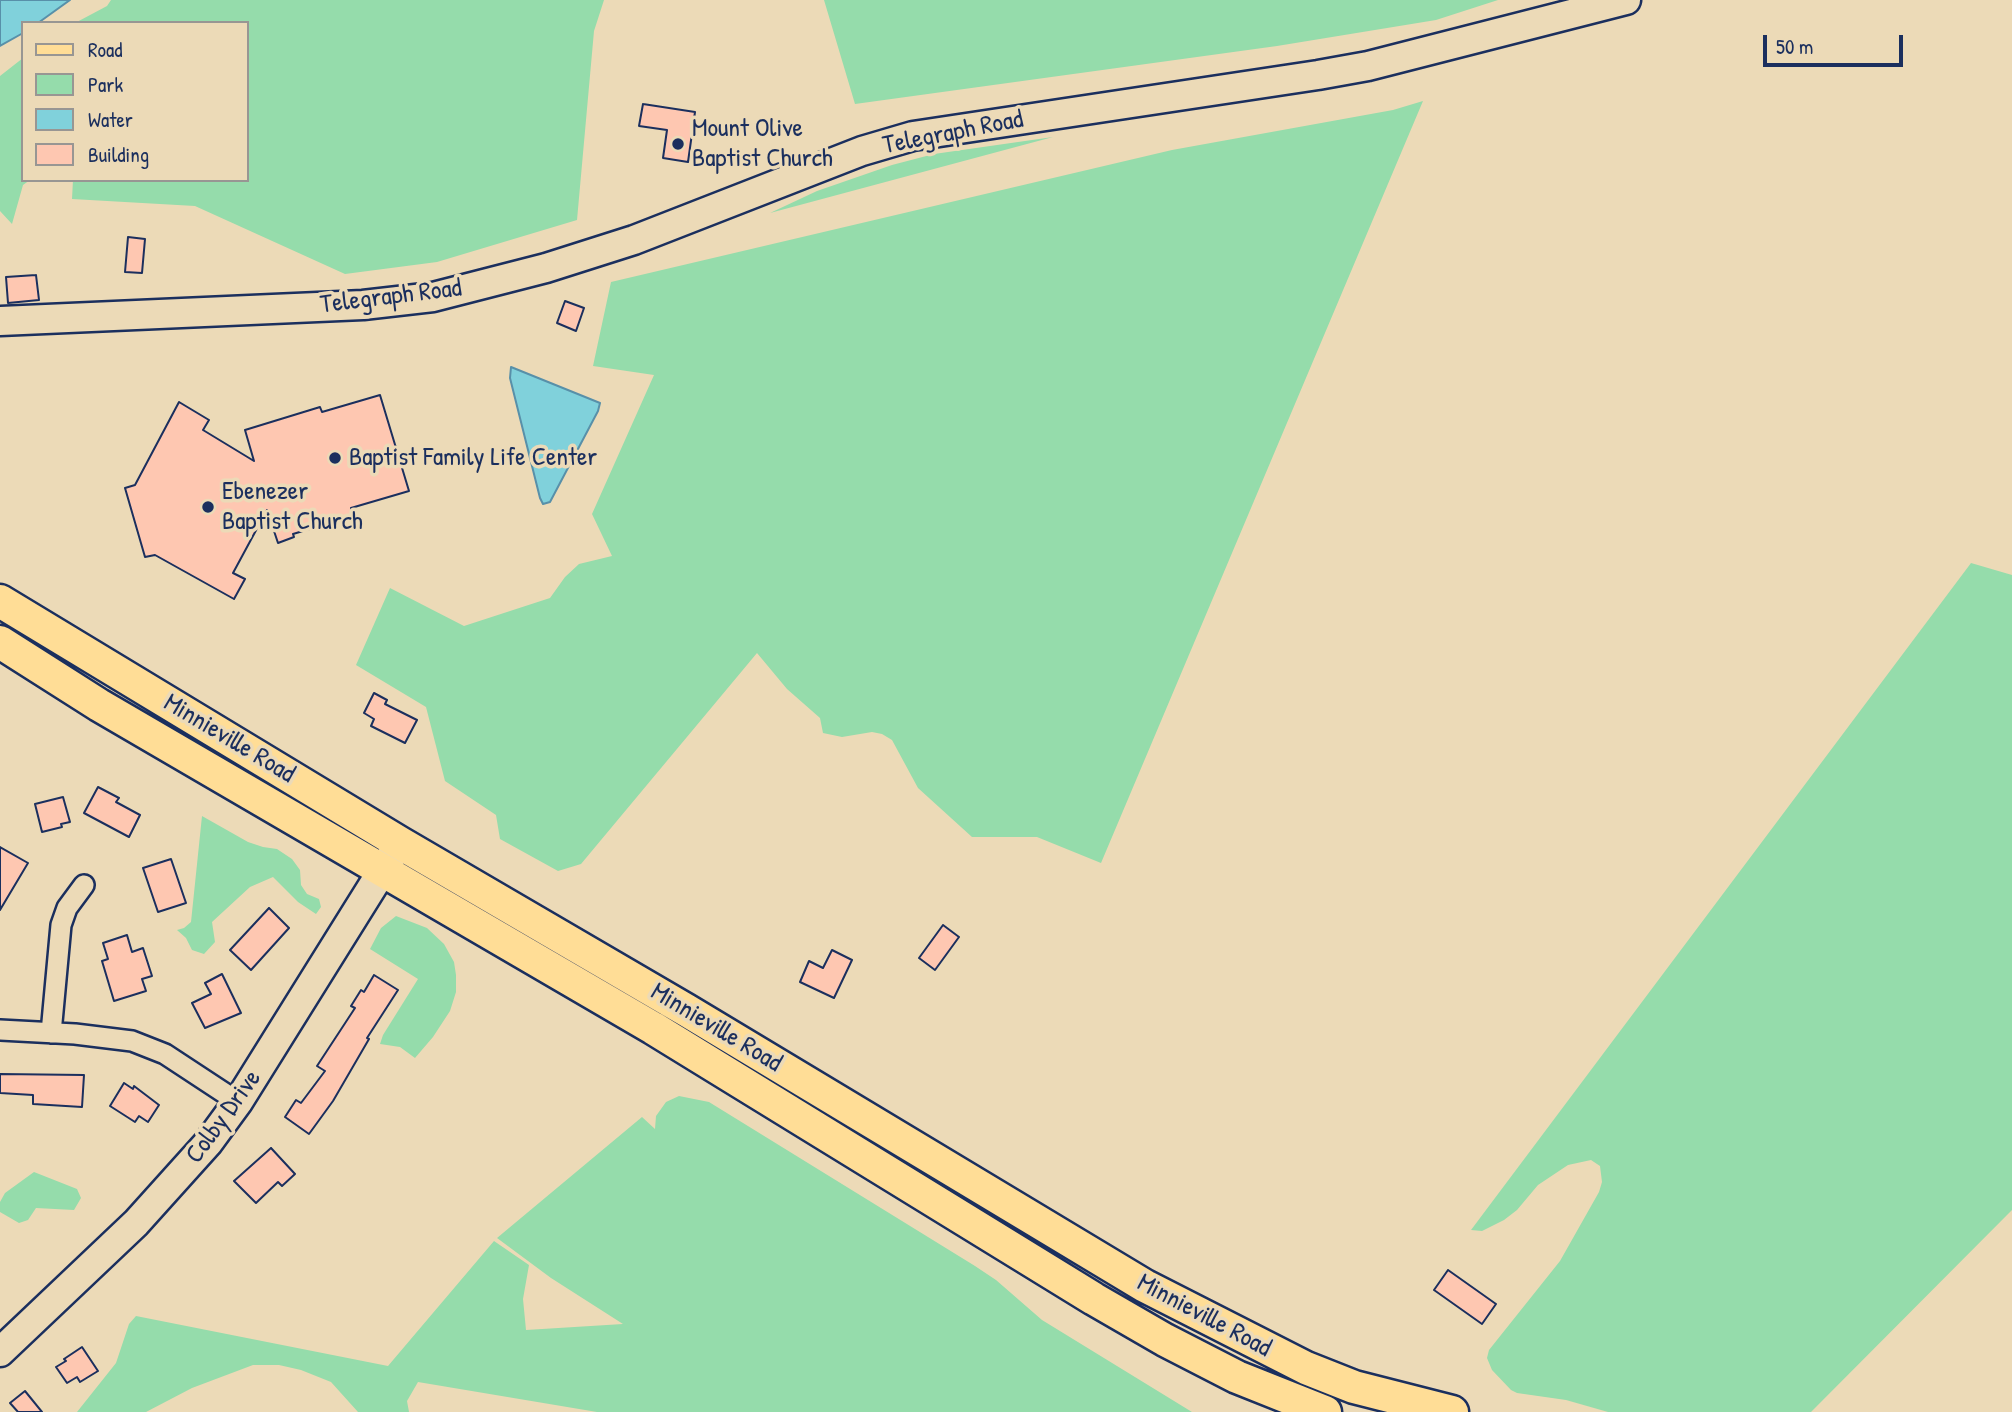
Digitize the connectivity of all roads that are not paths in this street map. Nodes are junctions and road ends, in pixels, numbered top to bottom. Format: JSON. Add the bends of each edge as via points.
{"nodes":[{"id":1,"x":1626,"y":0,"type":"edge"},
{"id":2,"x":0,"y":321,"type":"edge"},
{"id":3,"x":0,"y":601,"type":"edge"},
{"id":4,"x":0,"y":642,"type":"edge"},
{"id":5,"x":391,"y":856,"type":"junction"},
{"id":6,"x":85,"y":885,"type":"dead end"},
{"id":7,"x":0,"y":1031,"type":"edge"},
{"id":8,"x":51,"y":1033,"type":"junction"},
{"id":9,"x":238,"y":1102,"type":"junction"},
{"id":10,"x":0,"y":1352,"type":"edge"},
{"id":11,"x":1392,"y":1405,"type":"edge"},
{"id":12,"x":1325,"y":1412,"type":"edge"},
{"id":13,"x":1452,"y":1412,"type":"edge"}],
"edges":[{"from":1,"to":2,"type":"main road","name":"Telegraph Road","via":[[1343,71],[913,136],[862,151],[634,240],[433,297],[363,305]]},
{"from":3,"to":5,"type":"main road","name":"Minnieville Road"},
{"from":4,"to":5,"type":"main road","name":"Minnieville Road","via":[[99,705]]},
{"from":5,"to":9,"type":"main road","name":"Colby Drive"},
{"from":5,"to":11,"type":"main road","name":"Minnieville Road","via":[[687,1010],[1145,1286],[1306,1368]]},
{"from":5,"to":12,"type":"main road","name":"Minnieville Road","via":[[653,1028],[1141,1326],[1237,1377]]},
{"from":6,"to":8,"type":"street","via":[[67,908],[61,925]]},
{"from":7,"to":8,"type":"street"},
{"from":8,"to":9,"type":"street","via":[[116,1038],[146,1046]]},
{"from":9,"to":10,"type":"main road","name":"Colby Drive","via":[[193,1161],[136,1223]]},
{"from":11,"to":13,"type":"main road","name":"Minnieville Road"}]}
